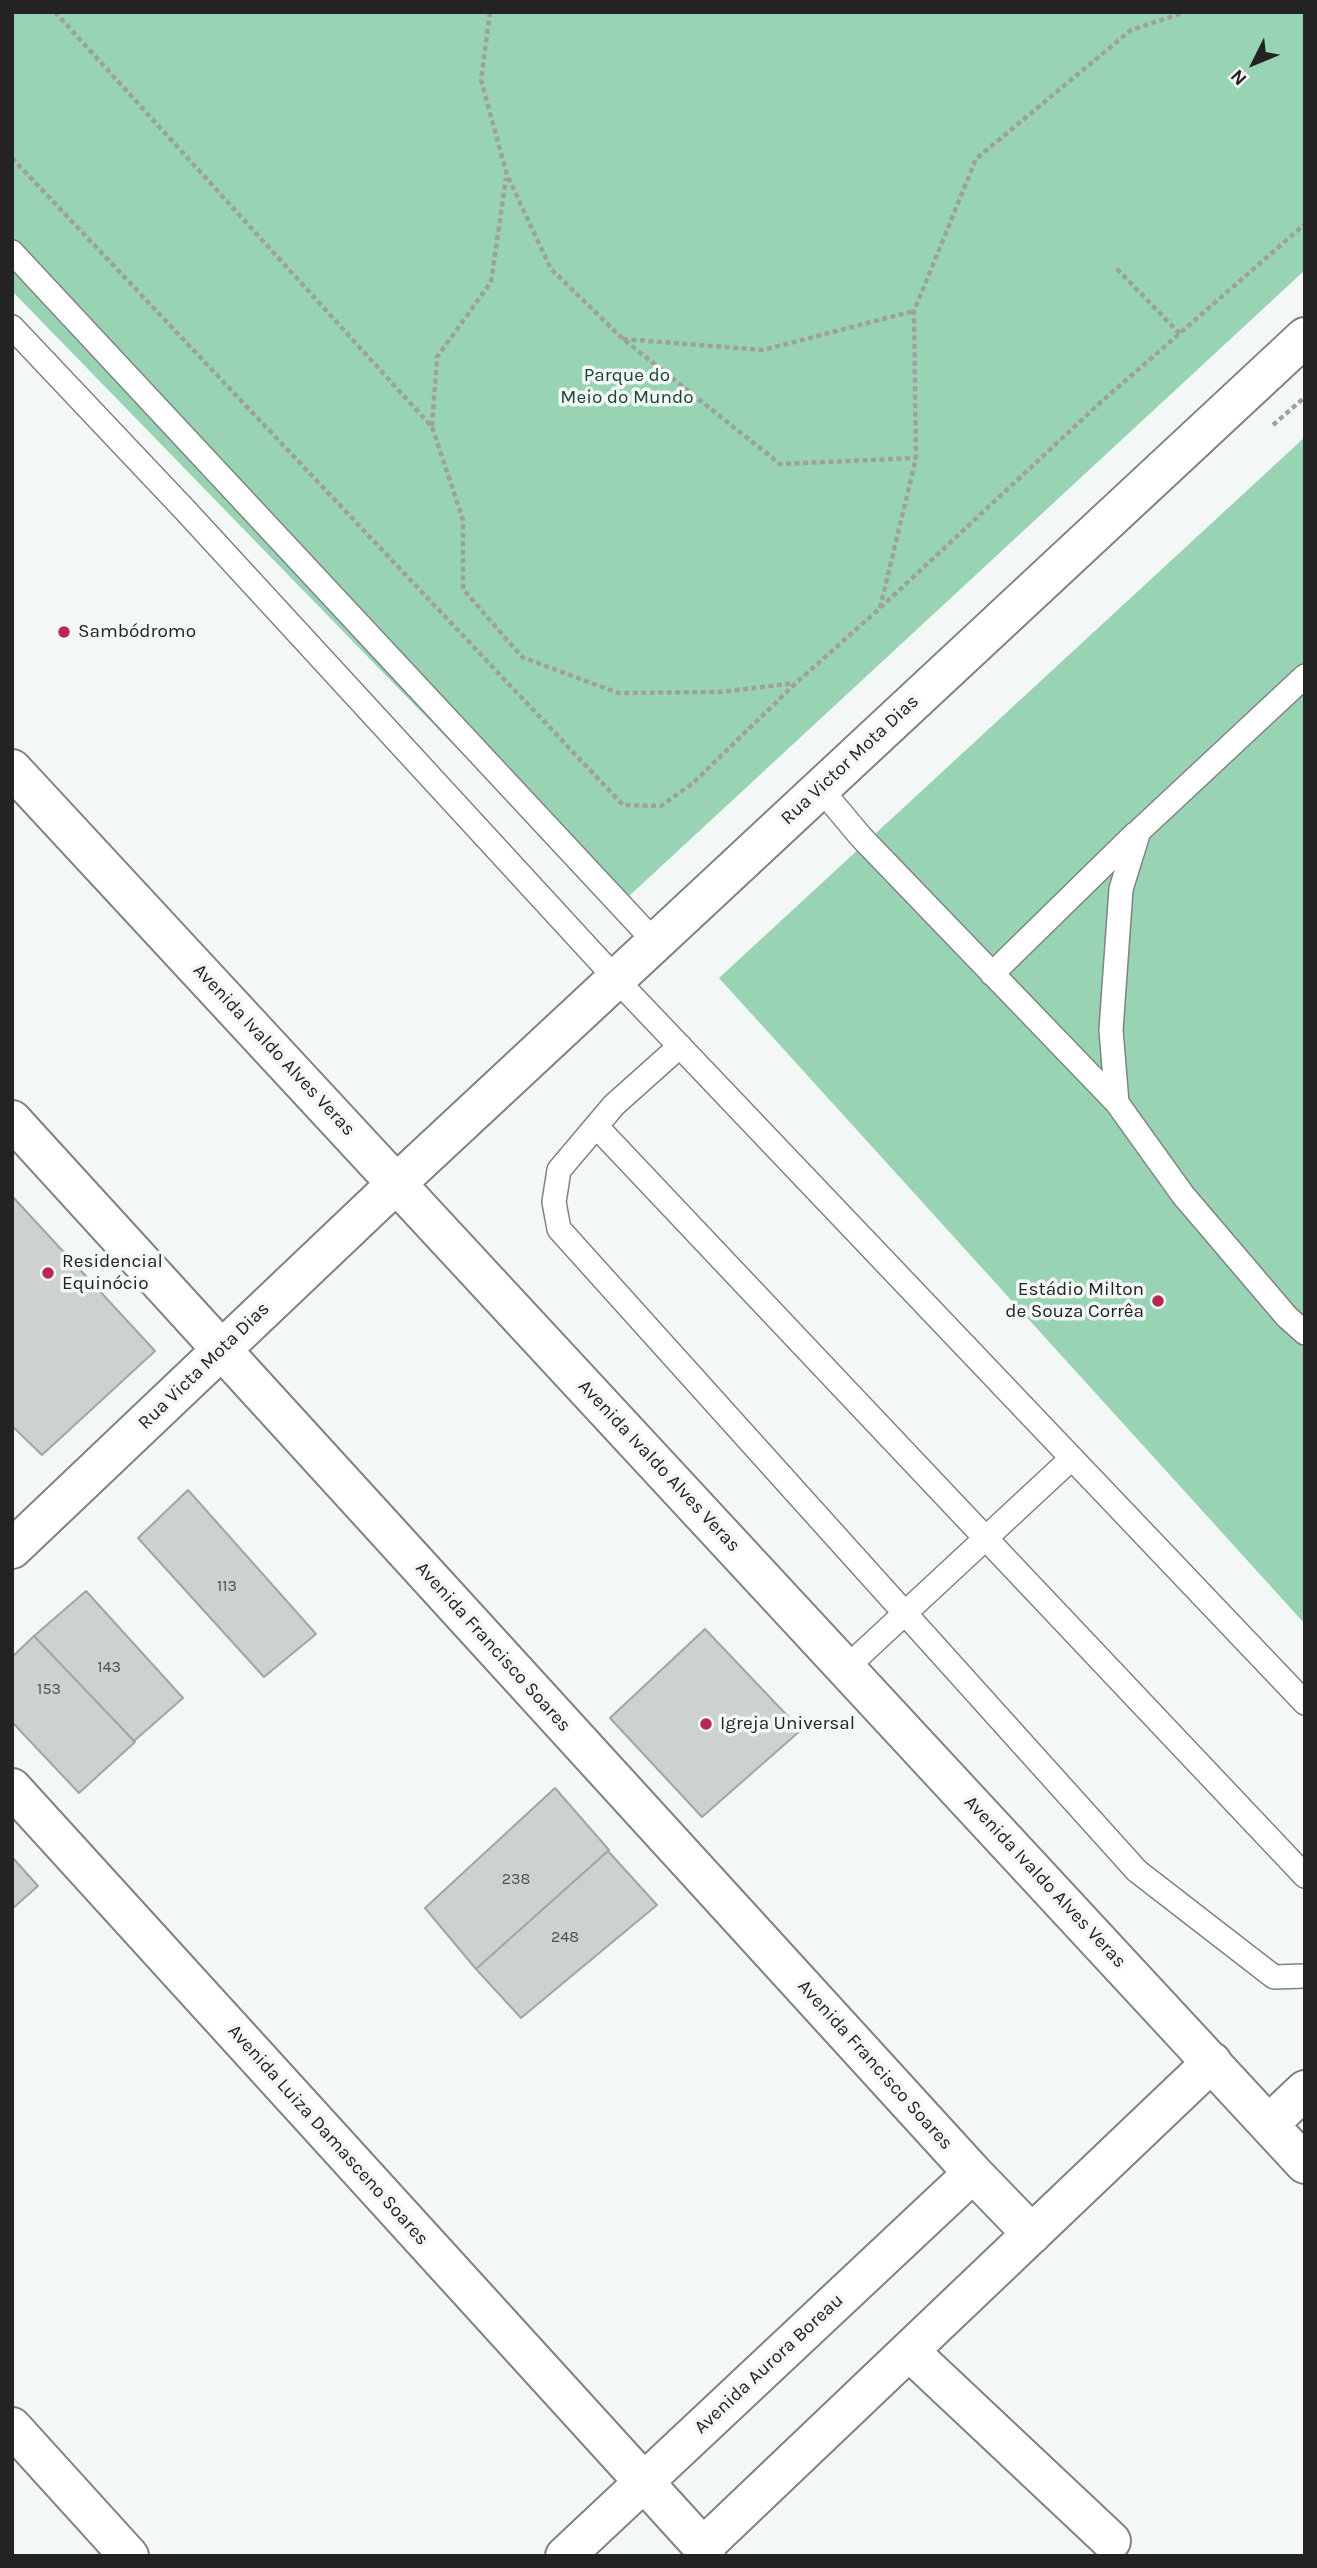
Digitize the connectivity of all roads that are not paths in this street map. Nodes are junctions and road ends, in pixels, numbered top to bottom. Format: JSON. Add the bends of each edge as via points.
{"nodes":[{"id":1,"x":12,"y":253,"type":"edge"},
{"id":2,"x":12,"y":327,"type":"edge"},
{"id":3,"x":1305,"y":337,"type":"edge"},
{"id":4,"x":1305,"y":676,"type":"edge"},
{"id":5,"x":12,"y":769,"type":"edge"},
{"id":6,"x":820,"y":788,"type":"junction"},
{"id":7,"x":1139,"y":831,"type":"junction"},
{"id":8,"x":655,"y":942,"type":"junction"},
{"id":9,"x":992,"y":974,"type":"junction"},
{"id":10,"x":616,"y":979,"type":"junction"},
{"id":11,"x":680,"y":1046,"type":"junction"},
{"id":12,"x":1118,"y":1103,"type":"junction"},
{"id":13,"x":12,"y":1120,"type":"edge"},
{"id":14,"x":596,"y":1126,"type":"junction"},
{"id":15,"x":397,"y":1183,"type":"junction"},
{"id":16,"x":1305,"y":1333,"type":"edge"},
{"id":17,"x":222,"y":1350,"type":"junction"},
{"id":18,"x":1072,"y":1458,"type":"junction"},
{"id":19,"x":986,"y":1538,"type":"junction"},
{"id":20,"x":12,"y":1549,"type":"edge"},
{"id":21,"x":905,"y":1614,"type":"junction"},
{"id":22,"x":846,"y":1668,"type":"junction"},
{"id":23,"x":1305,"y":1703,"type":"edge"},
{"id":24,"x":12,"y":1788,"type":"edge"},
{"id":25,"x":1305,"y":1876,"type":"edge"},
{"id":26,"x":1305,"y":1976,"type":"edge"},
{"id":27,"x":1212,"y":2062,"type":"junction"},
{"id":28,"x":1305,"y":2090,"type":"edge"},
{"id":29,"x":1269,"y":2124,"type":"junction"},
{"id":30,"x":1305,"y":2164,"type":"edge"},
{"id":31,"x":973,"y":2173,"type":"junction"},
{"id":32,"x":1032,"y":2234,"type":"junction"},
{"id":33,"x":909,"y":2351,"type":"junction"},
{"id":34,"x":12,"y":2427,"type":"edge"},
{"id":35,"x":644,"y":2482,"type":"junction"},
{"id":36,"x":1111,"y":2541,"type":"dead end"},
{"id":37,"x":705,"y":2551,"type":"edge"},
{"id":38,"x":128,"y":2556,"type":"edge"},
{"id":39,"x":565,"y":2556,"type":"edge"}],
"edges":[{"from":1,"to":8,"type":"lane"},
{"from":2,"to":10,"type":"lane"},
{"from":3,"to":6,"type":"street","name":"Rua Victor Mota Dias"},
{"from":4,"to":7,"type":"lane"},
{"from":5,"to":15,"type":"street","name":"Avenida Ivaldo Alves Veras"},
{"from":6,"to":8,"type":"street","name":"Rua Victor Mota Dias"},
{"from":6,"to":9,"type":"lane"},
{"from":7,"to":9,"type":"lane"},
{"from":7,"to":12,"type":"lane","via":[[1121,889],[1111,1030]]},
{"from":8,"to":10,"type":"street","name":"Rua Victor Mota Dias"},
{"from":9,"to":12,"type":"lane"},
{"from":10,"to":11,"type":"lane"},
{"from":10,"to":15,"type":"street","name":"Rua Victor Mota Dias"},
{"from":11,"to":14,"type":"lane"},
{"from":11,"to":18,"type":"lane"},
{"from":12,"to":16,"type":"lane","via":[[1182,1195]]},
{"from":13,"to":17,"type":"street","name":"Avenida Francisco Soares"},
{"from":14,"to":19,"type":"lane"},
{"from":14,"to":21,"type":"lane","via":[[559,1170],[554,1202],[559,1229]]},
{"from":15,"to":17,"type":"street","name":"Rua Victa Mota Dias"},
{"from":15,"to":22,"type":"street","name":"Avenida Ivaldo Alves Veras"},
{"from":17,"to":20,"type":"street","name":"Rua Victa Mota Dias"},
{"from":17,"to":31,"type":"street","name":"Avenida Francisco Soares"},
{"from":18,"to":19,"type":"lane"},
{"from":18,"to":23,"type":"lane"},
{"from":19,"to":21,"type":"lane"},
{"from":19,"to":25,"type":"lane"},
{"from":21,"to":22,"type":"lane"},
{"from":21,"to":26,"type":"lane","via":[[1137,1871],[1274,1977]]},
{"from":22,"to":27,"type":"street","name":"Avenida Ivaldo Alves Veras"},
{"from":24,"to":35,"type":"street","name":"Avenida Luiza Damasceno Soares"},
{"from":27,"to":29,"type":"street","name":"Avenida Ivaldo Alves Veras"},
{"from":27,"to":32,"type":"street"},
{"from":28,"to":29,"type":"street"},
{"from":29,"to":30,"type":"street","name":"Avenida Ivaldo Alves Veras"},
{"from":31,"to":32,"type":"street","name":"Avenida Francisco Soares"},
{"from":31,"to":35,"type":"street","name":"Avenida Aurora Boreau"},
{"from":32,"to":33,"type":"street"},
{"from":33,"to":36,"type":"street"},
{"from":33,"to":37,"type":"street"},
{"from":34,"to":38,"type":"street"},
{"from":35,"to":37,"type":"street","name":"Avenida Luiza Damasceno Soares"},
{"from":35,"to":39,"type":"street","name":"Avenida Aurora Boreau"}]}
